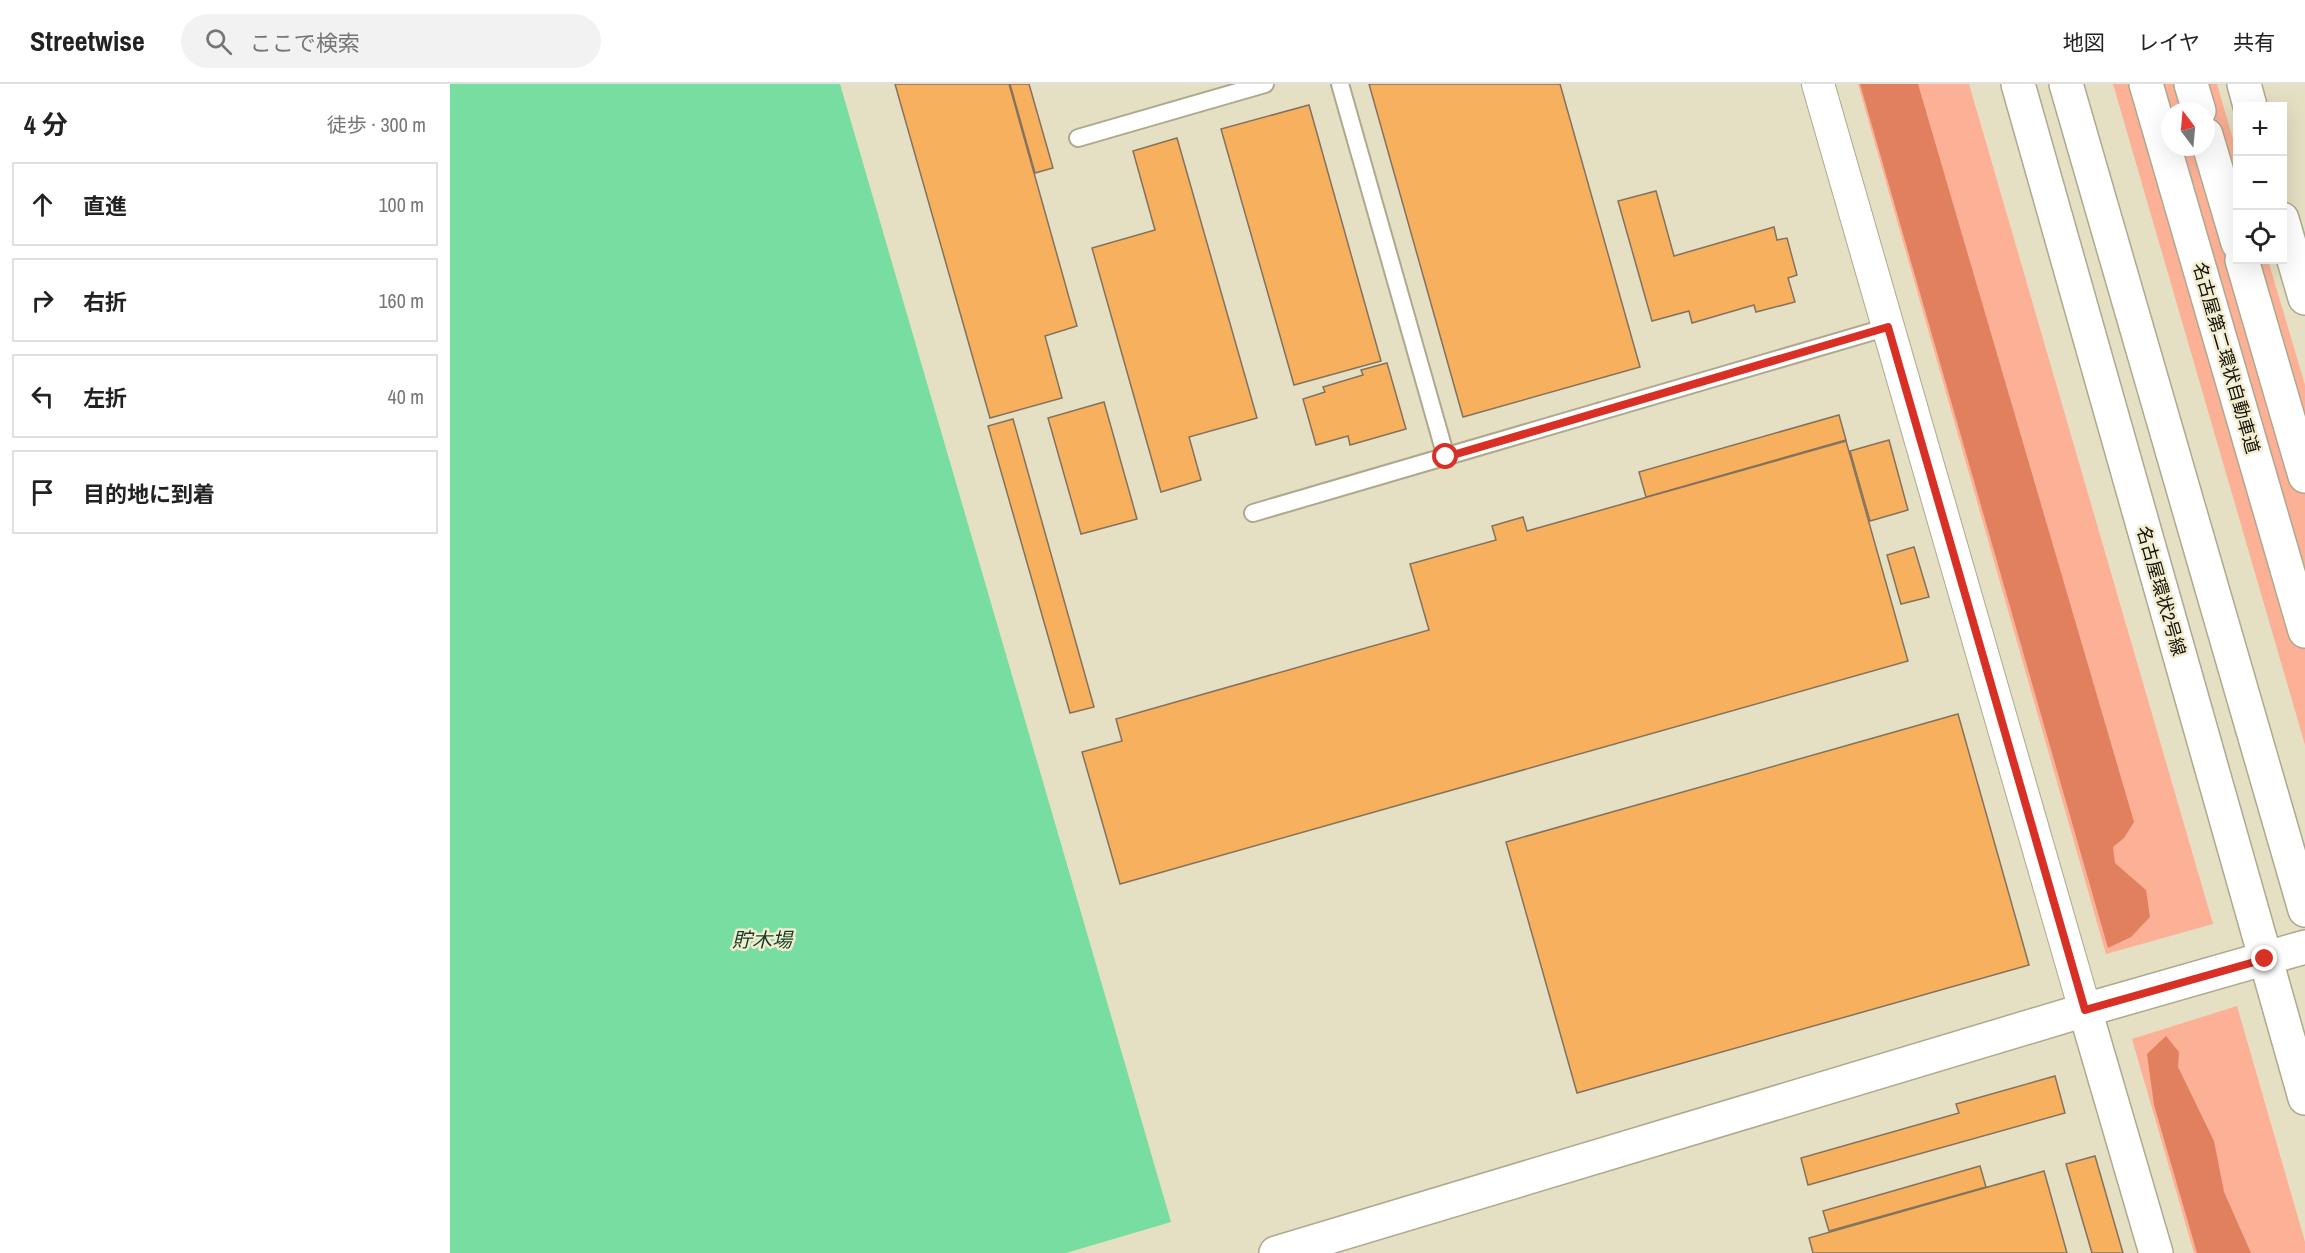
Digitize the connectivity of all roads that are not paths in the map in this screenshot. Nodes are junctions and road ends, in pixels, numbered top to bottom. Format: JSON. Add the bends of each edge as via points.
{"nodes":[{"id":1,"x":1265,"y":84,"type":"edge"},
{"id":2,"x":1340,"y":84,"type":"edge"},
{"id":3,"x":1818,"y":84,"type":"edge"},
{"id":4,"x":2018,"y":84,"type":"edge"},
{"id":5,"x":2066,"y":84,"type":"edge"},
{"id":6,"x":2146,"y":84,"type":"edge"},
{"id":7,"x":2191,"y":84,"type":"edge"},
{"id":8,"x":2244,"y":84,"type":"edge"},
{"id":9,"x":2196,"y":102,"type":"edge"},
{"id":10,"x":2249,"y":102,"type":"edge"},
{"id":11,"x":1078,"y":138,"type":"dead end"},
{"id":12,"x":2212,"y":156,"type":"edge"},
{"id":13,"x":2233,"y":226,"type":"edge"},
{"id":14,"x":2287,"y":233,"type":"edge"},
{"id":15,"x":2243,"y":264,"type":"edge"},
{"id":16,"x":2305,"y":298,"type":"edge"},
{"id":17,"x":1888,"y":327,"type":"junction"},
{"id":18,"x":1446,"y":457,"type":"junction"},
{"id":19,"x":2305,"y":476,"type":"edge"},
{"id":20,"x":1253,"y":513,"type":"dead end"},
{"id":21,"x":2305,"y":631,"type":"edge"},
{"id":22,"x":2305,"y":910,"type":"edge"},
{"id":23,"x":2305,"y":947,"type":"edge"},
{"id":24,"x":2265,"y":959,"type":"junction"},
{"id":25,"x":2085,"y":1010,"type":"junction"},
{"id":26,"x":2305,"y":1098,"type":"edge"},
{"id":27,"x":1276,"y":1253,"type":"edge"},
{"id":28,"x":2156,"y":1253,"type":"edge"}],
"edges":[{"from":1,"to":11,"type":"lane"},
{"from":2,"to":18,"type":"lane"},
{"from":3,"to":17,"type":"street"},
{"from":4,"to":24,"type":"main road","name":"名古屋環状2号線"},
{"from":5,"to":22,"type":"main road"},
{"from":6,"to":21,"type":"main road","name":"名古屋第二環状自動車道"},
{"from":7,"to":9,"type":"main road"},
{"from":8,"to":10,"type":"main road"},
{"from":12,"to":13,"type":"main road"},
{"from":14,"to":16,"type":"main road"},
{"from":15,"to":19,"type":"main road"},
{"from":17,"to":18,"type":"lane"},
{"from":17,"to":25,"type":"street"},
{"from":18,"to":20,"type":"lane"},
{"from":23,"to":24,"type":"main road"},
{"from":24,"to":25,"type":"main road"},
{"from":24,"to":26,"type":"main road","name":"名古屋環状2号線"},
{"from":25,"to":27,"type":"main road"},
{"from":25,"to":28,"type":"main road"}]}
